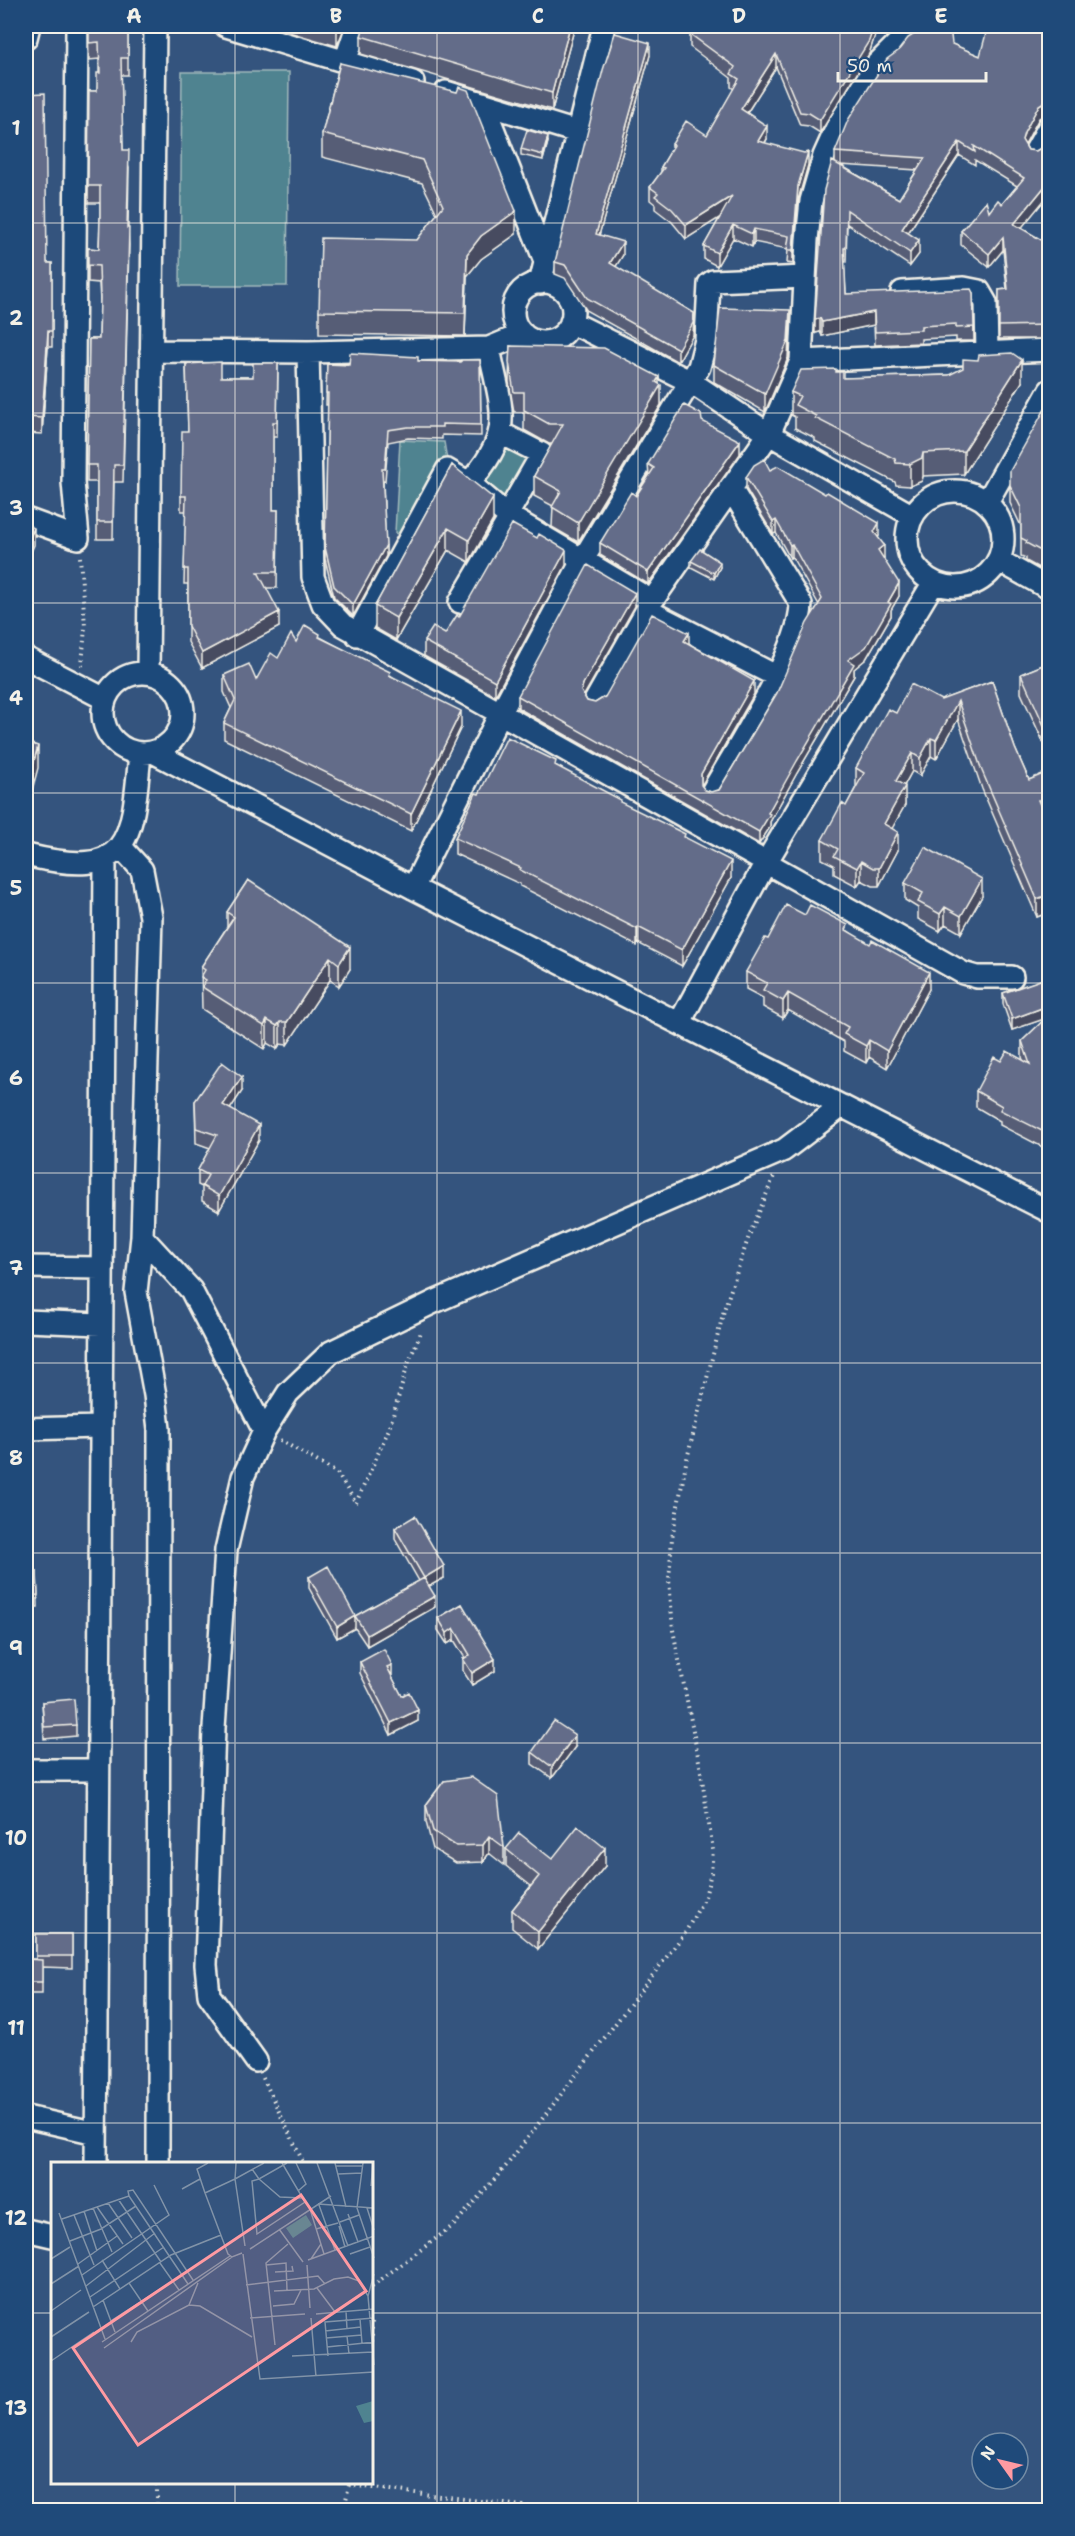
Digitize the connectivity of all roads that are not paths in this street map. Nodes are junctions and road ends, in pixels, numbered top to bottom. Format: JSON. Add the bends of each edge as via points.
{"nodes":[{"id":1,"x":29,"y":26,"type":"edge"},
{"id":2,"x":77,"y":26,"type":"edge"},
{"id":3,"x":156,"y":26,"type":"edge"},
{"id":4,"x":226,"y":26,"type":"edge"},
{"id":5,"x":357,"y":26,"type":"edge"},
{"id":6,"x":599,"y":26,"type":"edge"},
{"id":7,"x":926,"y":26,"type":"edge"},
{"id":8,"x":26,"y":38,"type":"edge"},
{"id":9,"x":345,"y":62,"type":"junction"},
{"id":10,"x":483,"y":104,"type":"junction"},
{"id":11,"x":1050,"y":125,"type":"edge"},
{"id":12,"x":577,"y":132,"type":"junction"},
{"id":13,"x":1035,"y":152,"type":"edge"},
{"id":14,"x":545,"y":261,"type":"junction"},
{"id":15,"x":804,"y":278,"type":"junction"},
{"id":16,"x":540,"y":283,"type":"junction"},
{"id":17,"x":902,"y":292,"type":"edge"},
{"id":18,"x":571,"y":322,"type":"junction"},
{"id":19,"x":523,"y":334,"type":"junction"},
{"id":20,"x":489,"y":348,"type":"junction"},
{"id":21,"x":1050,"y":350,"type":"edge"},
{"id":22,"x":151,"y":351,"type":"junction"},
{"id":23,"x":309,"y":352,"type":"junction"},
{"id":24,"x":987,"y":354,"type":"junction"},
{"id":25,"x":801,"y":361,"type":"junction"},
{"id":26,"x":691,"y":381,"type":"junction"},
{"id":27,"x":1050,"y":390,"type":"edge"},
{"id":28,"x":501,"y":434,"type":"junction"},
{"id":29,"x":769,"y":434,"type":"junction"},
{"id":30,"x":469,"y":483,"type":"junction"},
{"id":31,"x":730,"y":487,"type":"junction"},
{"id":32,"x":987,"y":502,"type":"junction"},
{"id":33,"x":507,"y":515,"type":"junction"},
{"id":34,"x":913,"y":516,"type":"junction"},
{"id":35,"x":26,"y":519,"type":"edge"},
{"id":36,"x":998,"y":560,"type":"junction"},
{"id":37,"x":582,"y":561,"type":"junction"},
{"id":38,"x":934,"y":582,"type":"junction"},
{"id":39,"x":1050,"y":589,"type":"edge"},
{"id":40,"x":460,"y":602,"type":"dead end"},
{"id":41,"x":649,"y":605,"type":"junction"},
{"id":42,"x":357,"y":635,"type":"junction"},
{"id":43,"x":26,"y":658,"type":"edge"},
{"id":44,"x":148,"y":673,"type":"junction"},
{"id":45,"x":776,"y":676,"type":"junction"},
{"id":46,"x":105,"y":699,"type":"junction"},
{"id":47,"x":594,"y":703,"type":"edge"},
{"id":48,"x":500,"y":714,"type":"junction"},
{"id":49,"x":146,"y":753,"type":"junction"},
{"id":50,"x":712,"y":792,"type":"edge"},
{"id":51,"x":113,"y":853,"type":"junction"},
{"id":52,"x":26,"y":855,"type":"edge"},
{"id":53,"x":765,"y":864,"type":"junction"},
{"id":54,"x":413,"y":888,"type":"junction"},
{"id":55,"x":1012,"y":977,"type":"dead end"},
{"id":56,"x":680,"y":1022,"type":"junction"},
{"id":57,"x":842,"y":1106,"type":"junction"},
{"id":58,"x":1050,"y":1212,"type":"edge"},
{"id":59,"x":142,"y":1237,"type":"junction"},
{"id":60,"x":26,"y":1267,"type":"edge"},
{"id":61,"x":101,"y":1268,"type":"junction"},
{"id":62,"x":26,"y":1321,"type":"edge"},
{"id":63,"x":100,"y":1324,"type":"junction"},
{"id":64,"x":99,"y":1427,"type":"junction"},
{"id":65,"x":26,"y":1428,"type":"edge"},
{"id":66,"x":264,"y":1431,"type":"junction"},
{"id":67,"x":26,"y":1770,"type":"edge"},
{"id":68,"x":98,"y":1770,"type":"junction"},
{"id":69,"x":256,"y":2061,"type":"road end"},
{"id":70,"x":26,"y":2117,"type":"edge"},
{"id":71,"x":96,"y":2133,"type":"junction"},
{"id":72,"x":96,"y":2162,"type":"edge"},
{"id":73,"x":158,"y":2162,"type":"edge"},
{"id":74,"x":26,"y":2230,"type":"edge"},
{"id":75,"x":51,"y":2236,"type":"edge"}],
"edges":[{"from":1,"to":8,"type":"street"},
{"from":2,"to":35,"type":"street","via":[[73,482],[78,538]]},
{"from":3,"to":22,"type":"street"},
{"from":4,"to":9,"type":"street"},
{"from":5,"to":9,"type":"street"},
{"from":6,"to":12,"type":"street"},
{"from":7,"to":15,"type":"street","via":[[900,41],[877,64],[837,127],[811,201]]},
{"from":9,"to":10,"type":"street"},
{"from":10,"to":12,"type":"street"},
{"from":10,"to":14,"type":"street"},
{"from":11,"to":13,"type":"street"},
{"from":12,"to":14,"type":"street"},
{"from":14,"to":16,"type":"street"},
{"from":15,"to":25,"type":"street"},
{"from":15,"to":26,"type":"street","via":[[711,283],[704,356]]},
{"from":16,"to":18,"type":"street","via":[[556,285],[567,294],[573,308]]},
{"from":16,"to":19,"type":"street","via":[[523,291],[516,303],[514,317]]},
{"from":17,"to":24,"type":"street","via":[[964,288],[979,291],[986,303]]},
{"from":18,"to":19,"type":"street","via":[[563,334],[550,341],[536,341]]},
{"from":18,"to":26,"type":"street"},
{"from":19,"to":20,"type":"street"},
{"from":20,"to":23,"type":"street"},
{"from":20,"to":28,"type":"street","via":[[501,412]]},
{"from":21,"to":24,"type":"street"},
{"from":22,"to":23,"type":"street"},
{"from":22,"to":44,"type":"street"},
{"from":23,"to":42,"type":"street","via":[[313,577],[323,604]]},
{"from":24,"to":25,"type":"street"},
{"from":25,"to":29,"type":"street"},
{"from":26,"to":29,"type":"street"},
{"from":26,"to":37,"type":"street"},
{"from":27,"to":32,"type":"street"},
{"from":28,"to":30,"type":"street","via":[[493,453]]},
{"from":28,"to":33,"type":"street","via":[[542,454]]},
{"from":29,"to":31,"type":"street"},
{"from":29,"to":34,"type":"street"},
{"from":30,"to":33,"type":"street"},
{"from":30,"to":42,"type":"street","via":[[448,471],[444,473]]},
{"from":31,"to":41,"type":"street"},
{"from":31,"to":45,"type":"street","via":[[801,604],[797,628]]},
{"from":32,"to":34,"type":"street","via":[[969,493],[950,491],[928,499]]},
{"from":32,"to":36,"type":"street","via":[[1002,529]]},
{"from":33,"to":37,"type":"street"},
{"from":33,"to":40,"type":"street","via":[[509,519]]},
{"from":34,"to":38,"type":"street","via":[[908,535],[910,554],[919,571]]},
{"from":36,"to":38,"type":"street","via":[[988,574],[970,584],[951,587]]},
{"from":36,"to":39,"type":"street"},
{"from":37,"to":41,"type":"street"},
{"from":37,"to":48,"type":"street"},
{"from":38,"to":53,"type":"street"},
{"from":41,"to":45,"type":"street"},
{"from":41,"to":47,"type":"street"},
{"from":42,"to":48,"type":"street"},
{"from":43,"to":46,"type":"street"},
{"from":44,"to":46,"type":"street","via":[[127,676],[110,689]]},
{"from":44,"to":49,"type":"street","via":[[159,676],[176,690],[183,711],[182,722],[171,741]]},
{"from":45,"to":50,"type":"street"},
{"from":46,"to":49,"type":"street","via":[[106,730],[120,747]]},
{"from":48,"to":53,"type":"street"},
{"from":48,"to":54,"type":"street"},
{"from":49,"to":51,"type":"street","via":[[135,807]]},
{"from":49,"to":54,"type":"street"},
{"from":51,"to":52,"type":"street","via":[[75,865]]},
{"from":51,"to":59,"type":"street","via":[[142,870],[151,917]]},
{"from":51,"to":61,"type":"street"},
{"from":53,"to":55,"type":"street","via":[[963,973]]},
{"from":53,"to":56,"type":"street"},
{"from":54,"to":56,"type":"street"},
{"from":56,"to":57,"type":"street"},
{"from":57,"to":58,"type":"street"},
{"from":57,"to":66,"type":"street","via":[[784,1150],[434,1302],[331,1352],[288,1393]]},
{"from":59,"to":66,"type":"street","via":[[191,1290]]},
{"from":59,"to":73,"type":"street","via":[[136,1292],[159,1430]]},
{"from":60,"to":61,"type":"street"},
{"from":61,"to":63,"type":"street"},
{"from":62,"to":63,"type":"street"},
{"from":63,"to":64,"type":"street"},
{"from":64,"to":65,"type":"street"},
{"from":64,"to":68,"type":"street"},
{"from":66,"to":69,"type":"street","via":[[243,1477],[226,1550],[214,1728],[206,1965],[209,1995]]},
{"from":67,"to":68,"type":"street"},
{"from":68,"to":71,"type":"street"},
{"from":70,"to":71,"type":"street"},
{"from":71,"to":72,"type":"street"},
{"from":74,"to":75,"type":"street"}]}
